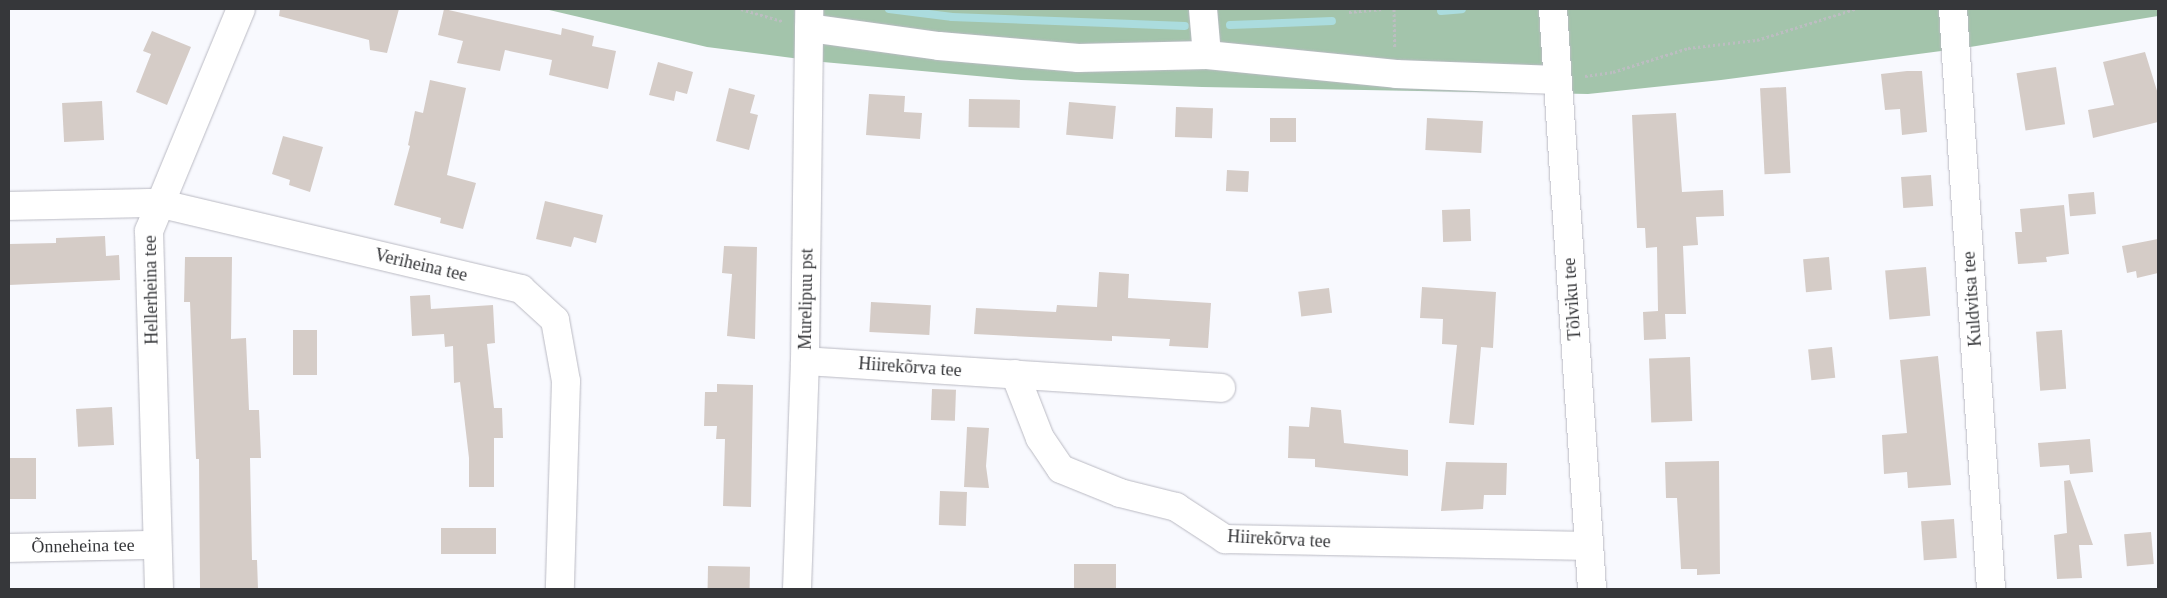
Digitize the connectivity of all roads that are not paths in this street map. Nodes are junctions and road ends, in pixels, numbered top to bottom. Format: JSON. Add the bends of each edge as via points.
{"nodes":[{"id":1,"x":241,"y":9,"type":"edge"},
{"id":2,"x":1204,"y":9,"type":"edge"},
{"id":3,"x":1553,"y":9,"type":"edge"},
{"id":4,"x":1953,"y":9,"type":"edge"},
{"id":5,"x":809,"y":18,"type":"edge"},
{"id":6,"x":1207,"y":55,"type":"junction"},
{"id":7,"x":1557,"y":80,"type":"junction"},
{"id":8,"x":158,"y":203,"type":"junction"},
{"id":9,"x":9,"y":206,"type":"edge"},
{"id":10,"x":805,"y":361,"type":"junction"},
{"id":11,"x":1015,"y":374,"type":"junction"},
{"id":12,"x":1221,"y":388,"type":"dead end"},
{"id":13,"x":157,"y":545,"type":"junction"},
{"id":14,"x":1589,"y":546,"type":"junction"},
{"id":15,"x":9,"y":548,"type":"edge"},
{"id":16,"x":159,"y":589,"type":"edge"},
{"id":17,"x":560,"y":589,"type":"edge"},
{"id":18,"x":797,"y":589,"type":"edge"},
{"id":19,"x":1592,"y":589,"type":"edge"},
{"id":20,"x":1991,"y":589,"type":"edge"}],
"edges":[{"from":1,"to":8,"type":"street","name":"Hellerheina tee"},
{"from":2,"to":6,"type":"street"},
{"from":3,"to":7,"type":"street","name":"Tõlviku tee"},
{"from":4,"to":20,"type":"street","name":"Kuldvitsa tee"},
{"from":5,"to":6,"type":"street","via":[[939,46],[1078,58]]},
{"from":5,"to":10,"type":"street","name":"Murelipuu pst"},
{"from":6,"to":7,"type":"street","via":[[1396,74]]},
{"from":7,"to":14,"type":"street","name":"Tõlviku tee"},
{"from":8,"to":9,"type":"street","name":"Veriheina tee"},
{"from":8,"to":13,"type":"street","name":"Hellerheina tee","via":[[148,231]]},
{"from":8,"to":17,"type":"street","name":"Veriheina tee","via":[[521,289],[556,320],[566,380]]},
{"from":10,"to":11,"type":"street","name":"Hiirekõrva tee"},
{"from":10,"to":18,"type":"street","name":"Murelipuu pst"},
{"from":11,"to":12,"type":"street","name":"Hiirekõrva tee"},
{"from":11,"to":14,"type":"street","name":"Hiirekõrva tee","via":[[1040,438],[1061,468],[1120,493],[1176,507],[1225,540]]},
{"from":13,"to":15,"type":"street","name":"Õnneheina tee"},
{"from":13,"to":16,"type":"street","name":"Hellerheina tee"},
{"from":14,"to":19,"type":"street","name":"Tõlviku tee"}]}
